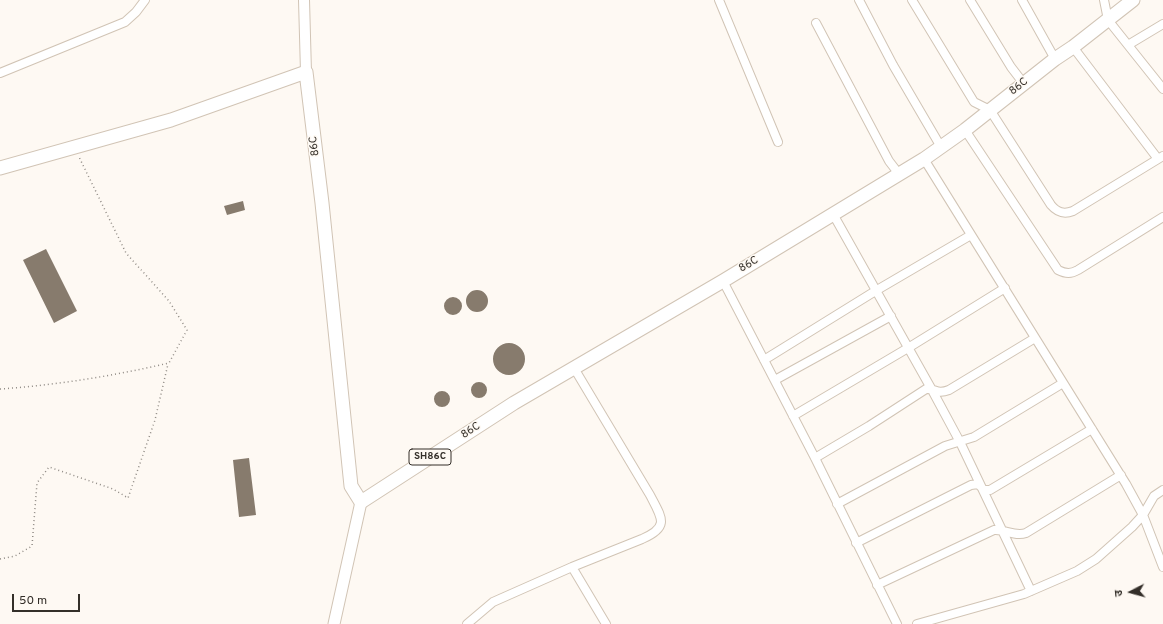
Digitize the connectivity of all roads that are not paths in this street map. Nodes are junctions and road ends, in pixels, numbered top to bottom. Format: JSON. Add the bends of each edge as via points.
{"nodes":[{"id":1,"x":145,"y":0,"type":"edge"},
{"id":2,"x":304,"y":0,"type":"edge"},
{"id":3,"x":719,"y":0,"type":"edge"},
{"id":4,"x":859,"y":0,"type":"edge"},
{"id":5,"x":912,"y":0,"type":"edge"},
{"id":6,"x":970,"y":0,"type":"edge"},
{"id":7,"x":1022,"y":0,"type":"edge"},
{"id":8,"x":1104,"y":0,"type":"edge"},
{"id":9,"x":1133,"y":0,"type":"edge"},
{"id":10,"x":1108,"y":20,"type":"junction"},
{"id":11,"x":816,"y":23,"type":"dead end"},
{"id":12,"x":1163,"y":24,"type":"edge"},
{"id":13,"x":1128,"y":45,"type":"junction"},
{"id":14,"x":1073,"y":47,"type":"junction"},
{"id":15,"x":1055,"y":59,"type":"junction"},
{"id":16,"x":306,"y":72,"type":"junction"},
{"id":17,"x":0,"y":73,"type":"edge"},
{"id":18,"x":1024,"y":84,"type":"junction"},
{"id":19,"x":1163,"y":89,"type":"edge"},
{"id":20,"x":990,"y":110,"type":"junction"},
{"id":21,"x":965,"y":130,"type":"junction"},
{"id":22,"x":778,"y":142,"type":"dead end"},
{"id":23,"x":941,"y":147,"type":"junction"},
{"id":24,"x":1160,"y":157,"type":"edge"},
{"id":25,"x":924,"y":159,"type":"junction"},
{"id":26,"x":0,"y":168,"type":"edge"},
{"id":27,"x":899,"y":174,"type":"junction"},
{"id":28,"x":833,"y":214,"type":"junction"},
{"id":29,"x":1163,"y":217,"type":"edge"},
{"id":30,"x":971,"y":235,"type":"junction"},
{"id":31,"x":723,"y":281,"type":"junction"},
{"id":32,"x":1004,"y":288,"type":"junction"},
{"id":33,"x":877,"y":290,"type":"junction"},
{"id":34,"x":891,"y":316,"type":"junction"},
{"id":35,"x":1035,"y":338,"type":"junction"},
{"id":36,"x":908,"y":348,"type":"junction"},
{"id":37,"x":764,"y":360,"type":"junction"},
{"id":38,"x":574,"y":368,"type":"junction"},
{"id":39,"x":775,"y":380,"type":"junction"},
{"id":40,"x":1063,"y":382,"type":"junction"},
{"id":41,"x":932,"y":390,"type":"junction"},
{"id":42,"x":793,"y":416,"type":"junction"},
{"id":43,"x":1092,"y":429,"type":"junction"},
{"id":44,"x":960,"y":442,"type":"junction"},
{"id":45,"x":814,"y":458,"type":"junction"},
{"id":46,"x":1121,"y":475,"type":"junction"},
{"id":47,"x":980,"y":485,"type":"junction"},
{"id":48,"x":1163,"y":490,"type":"edge"},
{"id":49,"x":361,"y":502,"type":"junction"},
{"id":50,"x":837,"y":504,"type":"junction"},
{"id":51,"x":1144,"y":515,"type":"junction"},
{"id":52,"x":1001,"y":530,"type":"junction"},
{"id":53,"x":856,"y":543,"type":"junction"},
{"id":54,"x":572,"y":567,"type":"junction"},
{"id":55,"x":1163,"y":567,"type":"edge"},
{"id":56,"x":877,"y":585,"type":"junction"},
{"id":57,"x":1031,"y":591,"type":"junction"},
{"id":58,"x":334,"y":624,"type":"edge"},
{"id":59,"x":467,"y":624,"type":"edge"},
{"id":60,"x":606,"y":624,"type":"edge"},
{"id":61,"x":897,"y":624,"type":"edge"},
{"id":62,"x":917,"y":624,"type":"edge"}],
"edges":[{"from":1,"to":17,"type":"street","via":[[125,22]]},
{"from":2,"to":16,"type":"street"},
{"from":3,"to":22,"type":"street"},
{"from":4,"to":23,"type":"street"},
{"from":5,"to":20,"type":"street","via":[[974,102]]},
{"from":6,"to":18,"type":"street"},
{"from":7,"to":15,"type":"street"},
{"from":8,"to":10,"type":"street"},
{"from":9,"to":10,"type":"main road","name":"86C","number":"SH86C"},
{"from":10,"to":13,"type":"street"},
{"from":10,"to":14,"type":"main road","name":"86C","number":"SH86C"},
{"from":11,"to":27,"type":"street","via":[[889,161]]},
{"from":12,"to":13,"type":"street"},
{"from":13,"to":19,"type":"street"},
{"from":14,"to":15,"type":"main road","name":"86C","number":"SH86C"},
{"from":14,"to":24,"type":"street"},
{"from":15,"to":18,"type":"main road","name":"86C","number":"SH86C"},
{"from":16,"to":26,"type":"main road","via":[[171,120]]},
{"from":16,"to":49,"type":"main road","name":"86C","via":[[351,486]]},
{"from":18,"to":20,"type":"main road","name":"86C","number":"SH86C"},
{"from":20,"to":21,"type":"main road","name":"86C","number":"SH86C"},
{"from":20,"to":24,"type":"street","via":[[1051,205],[1064,214],[1073,212]]},
{"from":21,"to":23,"type":"main road","name":"86C","number":"SH86C"},
{"from":21,"to":29,"type":"street","via":[[1058,270],[1062,272],[1073,273]]},
{"from":23,"to":25,"type":"main road","name":"86C","number":"SH86C"},
{"from":25,"to":27,"type":"main road","name":"86C","number":"SH86C"},
{"from":25,"to":30,"type":"street"},
{"from":27,"to":28,"type":"main road","name":"86C","number":"SH86C"},
{"from":28,"to":31,"type":"main road","name":"86C","number":"SH86C"},
{"from":28,"to":33,"type":"street"},
{"from":30,"to":32,"type":"street"},
{"from":30,"to":33,"type":"street"},
{"from":31,"to":37,"type":"street"},
{"from":31,"to":38,"type":"main road","name":"86C","number":"SH86C"},
{"from":32,"to":35,"type":"street"},
{"from":32,"to":36,"type":"street"},
{"from":33,"to":34,"type":"street"},
{"from":33,"to":37,"type":"street"},
{"from":34,"to":36,"type":"street"},
{"from":34,"to":39,"type":"street"},
{"from":35,"to":40,"type":"street"},
{"from":35,"to":41,"type":"street","via":[[949,390]]},
{"from":36,"to":41,"type":"street"},
{"from":36,"to":42,"type":"street"},
{"from":37,"to":39,"type":"street"},
{"from":38,"to":49,"type":"main road","name":"86C","number":"SH86C","via":[[514,402]]},
{"from":38,"to":54,"type":"street","via":[[650,495],[661,516],[661,522],[653,534]]},
{"from":39,"to":42,"type":"street"},
{"from":40,"to":43,"type":"street"},
{"from":40,"to":44,"type":"street","via":[[974,437]]},
{"from":41,"to":44,"type":"street"},
{"from":41,"to":45,"type":"street","via":[[920,392]]},
{"from":42,"to":45,"type":"street"},
{"from":43,"to":46,"type":"street"},
{"from":43,"to":47,"type":"street","via":[[990,490],[984,490]]},
{"from":44,"to":47,"type":"street"},
{"from":44,"to":50,"type":"street","via":[[945,446]]},
{"from":45,"to":50,"type":"street"},
{"from":46,"to":51,"type":"street"},
{"from":46,"to":52,"type":"street","via":[[1026,533],[1020,535]]},
{"from":47,"to":52,"type":"street"},
{"from":47,"to":53,"type":"street","via":[[971,485]]},
{"from":48,"to":51,"type":"street","via":[[1154,496]]},
{"from":49,"to":58,"type":"main road"},
{"from":50,"to":53,"type":"street"},
{"from":51,"to":55,"type":"street"},
{"from":51,"to":57,"type":"street","via":[[1091,562]]},
{"from":52,"to":56,"type":"street","via":[[994,530]]},
{"from":52,"to":57,"type":"street"},
{"from":53,"to":56,"type":"street"},
{"from":54,"to":59,"type":"street","via":[[493,602]]},
{"from":54,"to":60,"type":"street"},
{"from":56,"to":61,"type":"street"},
{"from":57,"to":62,"type":"street"}]}
